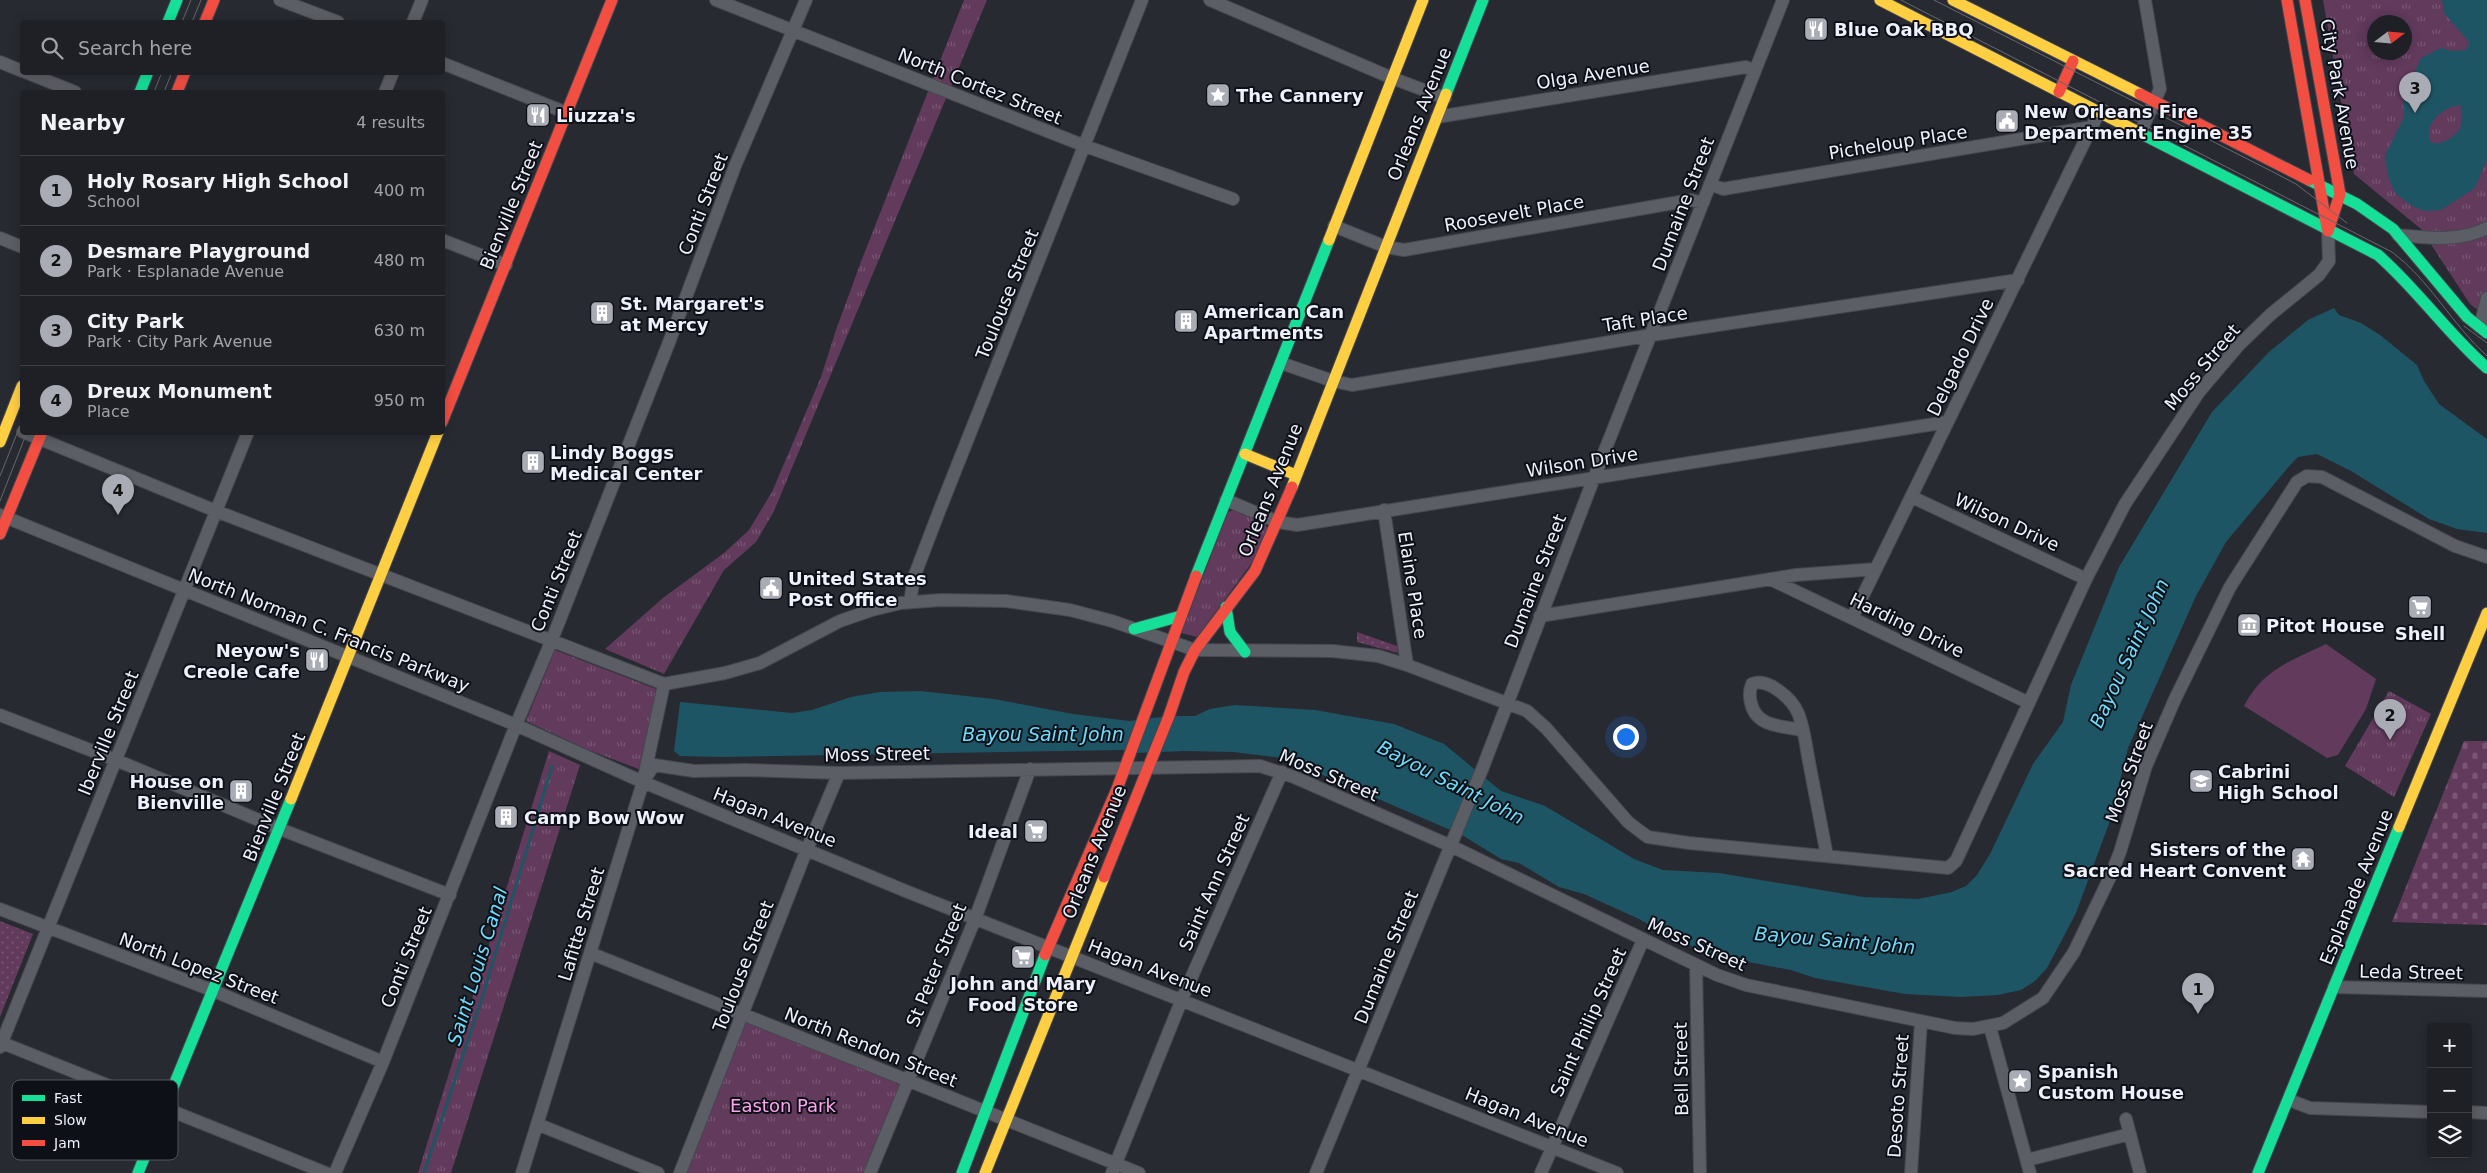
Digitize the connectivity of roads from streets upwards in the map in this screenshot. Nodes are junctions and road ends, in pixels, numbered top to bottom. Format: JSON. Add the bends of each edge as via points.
{"nodes":[{"id":1,"x":177,"y":0,"type":"edge"},
{"id":2,"x":214,"y":0,"type":"edge"},
{"id":3,"x":280,"y":0,"type":"edge"},
{"id":4,"x":422,"y":0,"type":"edge"},
{"id":5,"x":600,"y":0,"type":"edge"},
{"id":6,"x":612,"y":0,"type":"edge"},
{"id":7,"x":716,"y":0,"type":"edge"},
{"id":8,"x":806,"y":0,"type":"edge"},
{"id":9,"x":1142,"y":0,"type":"edge"},
{"id":10,"x":1210,"y":0,"type":"edge"},
{"id":11,"x":1423,"y":0,"type":"edge"},
{"id":12,"x":1483,"y":0,"type":"edge"},
{"id":13,"x":1783,"y":0,"type":"edge"},
{"id":14,"x":1880,"y":0,"type":"edge"},
{"id":15,"x":1953,"y":0,"type":"edge"},
{"id":16,"x":2145,"y":0,"type":"edge"},
{"id":17,"x":2287,"y":0,"type":"edge"},
{"id":18,"x":2304,"y":0,"type":"edge"},
{"id":19,"x":169,"y":20,"type":"edge"},
{"id":20,"x":206,"y":20,"type":"edge"},
{"id":21,"x":333,"y":20,"type":"edge"},
{"id":22,"x":414,"y":20,"type":"edge"},
{"id":23,"x":794,"y":31,"type":"junction"},
{"id":24,"x":2073,"y":61,"type":"junction"},
{"id":25,"x":0,"y":62,"type":"edge"},
{"id":26,"x":445,"y":64,"type":"edge"},
{"id":27,"x":20,"y":70,"type":"edge"},
{"id":28,"x":1754,"y":71,"type":"junction"},
{"id":29,"x":32,"y":75,"type":"edge"},
{"id":30,"x":147,"y":75,"type":"edge"},
{"id":31,"x":184,"y":75,"type":"edge"},
{"id":32,"x":392,"y":75,"type":"edge"},
{"id":33,"x":1392,"y":78,"type":"junction"},
{"id":34,"x":70,"y":90,"type":"edge"},
{"id":35,"x":141,"y":90,"type":"edge"},
{"id":36,"x":178,"y":90,"type":"edge"},
{"id":37,"x":386,"y":90,"type":"edge"},
{"id":38,"x":2059,"y":92,"type":"junction"},
{"id":39,"x":1444,"y":98,"type":"junction"},
{"id":40,"x":2154,"y":102,"type":"junction"},
{"id":41,"x":562,"y":111,"type":"junction"},
{"id":42,"x":2100,"y":112,"type":"junction"},
{"id":43,"x":1437,"y":117,"type":"junction"},
{"id":44,"x":2092,"y":127,"type":"junction"},
{"id":45,"x":2140,"y":133,"type":"junction"},
{"id":46,"x":1085,"y":146,"type":"junction"},
{"id":47,"x":1710,"y":184,"type":"junction"},
{"id":48,"x":2320,"y":186,"type":"junction"},
{"id":49,"x":2340,"y":194,"type":"junction"},
{"id":50,"x":1233,"y":198,"type":"dead end"},
{"id":51,"x":1703,"y":203,"type":"junction"},
{"id":52,"x":512,"y":216,"type":"dead end"},
{"id":53,"x":1334,"y":226,"type":"junction"},
{"id":54,"x":2487,"y":228,"type":"edge"},
{"id":55,"x":2328,"y":231,"type":"junction"},
{"id":56,"x":2398,"y":234,"type":"junction"},
{"id":57,"x":0,"y":238,"type":"edge"},
{"id":58,"x":445,"y":241,"type":"edge"},
{"id":59,"x":20,"y":246,"type":"edge"},
{"id":60,"x":1386,"y":246,"type":"junction"},
{"id":61,"x":497,"y":262,"type":"junction"},
{"id":62,"x":2018,"y":280,"type":"junction"},
{"id":63,"x":2487,"y":298,"type":"edge"},
{"id":64,"x":476,"y":307,"type":"dead end"},
{"id":65,"x":2483,"y":330,"type":"edge"},
{"id":66,"x":1652,"y":335,"type":"junction"},
{"id":67,"x":1281,"y":363,"type":"junction"},
{"id":68,"x":2486,"y":367,"type":"edge"},
{"id":69,"x":1333,"y":382,"type":"junction"},
{"id":70,"x":445,"y":383,"type":"edge"},
{"id":71,"x":20,"y":390,"type":"edge"},
{"id":72,"x":445,"y":412,"type":"edge"},
{"id":73,"x":1947,"y":422,"type":"junction"},
{"id":74,"x":3,"y":424,"type":"edge"},
{"id":75,"x":20,"y":431,"type":"edge"},
{"id":76,"x":247,"y":435,"type":"edge"},
{"id":77,"x":425,"y":435,"type":"edge"},
{"id":78,"x":437,"y":435,"type":"edge"},
{"id":79,"x":41,"y":436,"type":"edge"},
{"id":80,"x":0,"y":442,"type":"edge"},
{"id":81,"x":1244,"y":454,"type":"junction"},
{"id":82,"x":1296,"y":475,"type":"junction"},
{"id":83,"x":1594,"y":478,"type":"junction"},
{"id":84,"x":1912,"y":497,"type":"junction"},
{"id":85,"x":1226,"y":500,"type":"junction"},
{"id":86,"x":1384,"y":510,"type":"junction"},
{"id":87,"x":216,"y":511,"type":"junction"},
{"id":88,"x":3,"y":517,"type":"edge"},
{"id":89,"x":1278,"y":522,"type":"junction"},
{"id":90,"x":0,"y":534,"type":"edge"},
{"id":91,"x":2487,"y":557,"type":"edge"},
{"id":92,"x":1876,"y":569,"type":"junction"},
{"id":93,"x":376,"y":573,"type":"junction"},
{"id":94,"x":1770,"y":579,"type":"junction"},
{"id":95,"x":2086,"y":579,"type":"junction"},
{"id":96,"x":184,"y":590,"type":"junction"},
{"id":97,"x":910,"y":602,"type":"junction"},
{"id":98,"x":1226,"y":607,"type":"junction"},
{"id":99,"x":2487,"y":613,"type":"edge"},
{"id":100,"x":1181,"y":616,"type":"junction"},
{"id":101,"x":1540,"y":616,"type":"junction"},
{"id":102,"x":1852,"y":618,"type":"junction"},
{"id":103,"x":1134,"y":629,"type":"junction"},
{"id":104,"x":551,"y":642,"type":"junction"},
{"id":105,"x":1170,"y":643,"type":"junction"},
{"id":106,"x":2487,"y":644,"type":"edge"},
{"id":107,"x":1195,"y":650,"type":"junction"},
{"id":108,"x":1245,"y":652,"type":"junction"},
{"id":109,"x":343,"y":655,"type":"junction"},
{"id":110,"x":1408,"y":664,"type":"junction"},
{"id":111,"x":664,"y":684,"type":"junction"},
{"id":112,"x":1507,"y":702,"type":"junction"},
{"id":113,"x":2029,"y":703,"type":"junction"},
{"id":114,"x":0,"y":715,"type":"edge"},
{"id":115,"x":516,"y":726,"type":"junction"},
{"id":116,"x":1802,"y":730,"type":"junction"},
{"id":117,"x":116,"y":760,"type":"junction"},
{"id":118,"x":1149,"y":763,"type":"junction"},
{"id":119,"x":1030,"y":769,"type":"junction"},
{"id":120,"x":1124,"y":769,"type":"junction"},
{"id":121,"x":2429,"y":769,"type":"junction"},
{"id":122,"x":1282,"y":772,"type":"junction"},
{"id":123,"x":839,"y":773,"type":"junction"},
{"id":124,"x":643,"y":782,"type":"junction"},
{"id":125,"x":274,"y":827,"type":"junction"},
{"id":126,"x":1453,"y":840,"type":"junction"},
{"id":127,"x":806,"y":849,"type":"junction"},
{"id":128,"x":1827,"y":856,"type":"junction"},
{"id":129,"x":450,"y":895,"type":"junction"},
{"id":130,"x":0,"y":909,"type":"edge"},
{"id":131,"x":975,"y":919,"type":"junction"},
{"id":132,"x":48,"y":928,"type":"junction"},
{"id":133,"x":1644,"y":940,"type":"junction"},
{"id":134,"x":1048,"y":947,"type":"junction"},
{"id":135,"x":590,"y":953,"type":"junction"},
{"id":136,"x":1070,"y":956,"type":"junction"},
{"id":137,"x":1696,"y":965,"type":"junction"},
{"id":138,"x":2339,"y":987,"type":"junction"},
{"id":139,"x":209,"y":990,"type":"junction"},
{"id":140,"x":2487,"y":991,"type":"edge"},
{"id":141,"x":1182,"y":999,"type":"junction"},
{"id":142,"x":743,"y":1015,"type":"junction"},
{"id":143,"x":1921,"y":1022,"type":"junction"},
{"id":144,"x":1990,"y":1027,"type":"junction"},
{"id":145,"x":1,"y":1044,"type":"edge"},
{"id":146,"x":384,"y":1062,"type":"junction"},
{"id":147,"x":1358,"y":1069,"type":"junction"},
{"id":148,"x":91,"y":1080,"type":"edge"},
{"id":149,"x":170,"y":1080,"type":"edge"},
{"id":150,"x":907,"y":1081,"type":"junction"},
{"id":151,"x":2293,"y":1102,"type":"junction"},
{"id":152,"x":985,"y":1112,"type":"junction"},
{"id":153,"x":2427,"y":1112,"type":"edge"},
{"id":154,"x":2472,"y":1112,"type":"edge"},
{"id":155,"x":2487,"y":1113,"type":"edge"},
{"id":156,"x":178,"y":1115,"type":"edge"},
{"id":157,"x":2126,"y":1118,"type":"dead end"},
{"id":158,"x":1006,"y":1120,"type":"junction"},
{"id":159,"x":537,"y":1124,"type":"junction"},
{"id":160,"x":2130,"y":1134,"type":"junction"},
{"id":161,"x":1552,"y":1146,"type":"junction"},
{"id":162,"x":132,"y":1160,"type":"edge"},
{"id":163,"x":142,"y":1160,"type":"edge"},
{"id":164,"x":2027,"y":1160,"type":"junction"},
{"id":165,"x":1114,"y":1168,"type":"edge"},
{"id":166,"x":126,"y":1173,"type":"edge"},
{"id":167,"x":138,"y":1173,"type":"edge"},
{"id":168,"x":326,"y":1173,"type":"edge"},
{"id":169,"x":335,"y":1173,"type":"edge"},
{"id":170,"x":522,"y":1173,"type":"edge"},
{"id":171,"x":658,"y":1173,"type":"edge"},
{"id":172,"x":680,"y":1173,"type":"edge"},
{"id":173,"x":870,"y":1173,"type":"edge"},
{"id":174,"x":962,"y":1173,"type":"edge"},
{"id":175,"x":985,"y":1173,"type":"edge"},
{"id":176,"x":1139,"y":1173,"type":"edge"},
{"id":177,"x":1316,"y":1173,"type":"edge"},
{"id":178,"x":1541,"y":1173,"type":"edge"},
{"id":179,"x":1617,"y":1173,"type":"edge"},
{"id":180,"x":1700,"y":1173,"type":"edge"},
{"id":181,"x":1910,"y":1173,"type":"edge"},
{"id":182,"x":2030,"y":1173,"type":"edge"},
{"id":183,"x":2140,"y":1173,"type":"edge"},
{"id":184,"x":2258,"y":1173,"type":"edge"},
{"id":185,"x":2269,"y":1173,"type":"edge"}],
"edges":[{"from":1,"to":19,"type":"street"},
{"from":2,"to":20,"type":"street"},
{"from":3,"to":21,"type":"street"},
{"from":4,"to":22,"type":"street"},
{"from":5,"to":41,"type":"street","name":"Bienville Street"},
{"from":6,"to":41,"type":"street","name":"Bienville Street"},
{"from":7,"to":23,"type":"street","name":"North Cortez Street"},
{"from":8,"to":23,"type":"street","name":"Conti Street"},
{"from":9,"to":46,"type":"street","name":"Toulouse Street"},
{"from":10,"to":33,"type":"street"},
{"from":11,"to":33,"type":"street","name":"Orleans Avenue"},
{"from":12,"to":39,"type":"street","name":"Orleans Avenue"},
{"from":13,"to":28,"type":"street","name":"Dumaine Street"},
{"from":14,"to":38,"type":"street"},
{"from":15,"to":24,"type":"street"},
{"from":16,"to":40,"type":"street","via":[[2160,88]]},
{"from":17,"to":48,"type":"street","name":"City Park Avenue"},
{"from":18,"to":49,"type":"street","name":"City Park Avenue"},
{"from":23,"to":46,"type":"street","name":"North Cortez Street"},
{"from":23,"to":104,"type":"street","name":"Conti Street","via":[[735,166]]},
{"from":24,"to":38,"type":"street"},
{"from":24,"to":40,"type":"street"},
{"from":25,"to":27,"type":"street"},
{"from":26,"to":41,"type":"street"},
{"from":28,"to":43,"type":"street","name":"Olga Avenue","via":[[1746,67]]},
{"from":28,"to":47,"type":"street","name":"Dumaine Street"},
{"from":29,"to":34,"type":"street"},
{"from":30,"to":35,"type":"street"},
{"from":31,"to":36,"type":"street"},
{"from":32,"to":37,"type":"street"},
{"from":33,"to":39,"type":"street"},
{"from":33,"to":53,"type":"street","name":"Orleans Avenue"},
{"from":38,"to":42,"type":"street"},
{"from":39,"to":43,"type":"street","name":"Orleans Avenue"},
{"from":40,"to":45,"type":"street"},
{"from":40,"to":48,"type":"street"},
{"from":41,"to":52,"type":"street","name":"Bienville Street"},
{"from":41,"to":61,"type":"street","name":"Bienville Street"},
{"from":42,"to":44,"type":"street","name":"Delgado Drive"},
{"from":42,"to":45,"type":"street"},
{"from":43,"to":60,"type":"street","name":"Orleans Avenue"},
{"from":44,"to":47,"type":"street","name":"Picheloup Place","via":[[1723,189]]},
{"from":44,"to":62,"type":"street","name":"Delgado Drive"},
{"from":45,"to":55,"type":"street"},
{"from":46,"to":50,"type":"street","name":"North Cortez Street"},
{"from":46,"to":97,"type":"street","name":"Toulouse Street","via":[[940,509],[914,577]]},
{"from":47,"to":51,"type":"street","name":"Dumaine Street"},
{"from":48,"to":49,"type":"street"},
{"from":48,"to":55,"type":"street","name":"City Park Avenue"},
{"from":49,"to":55,"type":"street"},
{"from":49,"to":56,"type":"street","via":[[2372,213]]},
{"from":51,"to":60,"type":"street","name":"Roosevelt Place","via":[[1691,200],[1404,250]]},
{"from":51,"to":66,"type":"street","name":"Dumaine Street"},
{"from":53,"to":60,"type":"street","name":"Roosevelt Place"},
{"from":53,"to":67,"type":"street","name":"Orleans Avenue"},
{"from":54,"to":56,"type":"street","via":[[2453,238]]},
{"from":55,"to":68,"type":"street","via":[[2378,255],[2400,274]]},
{"from":55,"to":95,"type":"street","name":"Moss Street","via":[[2329,261],[2319,275],[2238,346],[2200,392],[2125,504]]},
{"from":56,"to":65,"type":"street","via":[[2468,318]]},
{"from":57,"to":59,"type":"street"},
{"from":58,"to":61,"type":"street"},
{"from":60,"to":69,"type":"street","name":"Orleans Avenue"},
{"from":61,"to":72,"type":"street","name":"Bienville Street"},
{"from":62,"to":66,"type":"street","name":"Taft Place"},
{"from":62,"to":73,"type":"street","name":"Delgado Drive"},
{"from":63,"to":65,"type":"street"},
{"from":64,"to":70,"type":"street"},
{"from":66,"to":69,"type":"street","name":"Taft Place","via":[[1352,384]]},
{"from":66,"to":83,"type":"street","name":"Dumaine Street"},
{"from":67,"to":69,"type":"street","name":"Taft Place"},
{"from":67,"to":81,"type":"street","name":"Orleans Avenue"},
{"from":69,"to":82,"type":"street","name":"Orleans Avenue"},
{"from":71,"to":74,"type":"street"},
{"from":73,"to":83,"type":"street","name":"Wilson Drive"},
{"from":73,"to":84,"type":"street","name":"Delgado Drive"},
{"from":74,"to":75,"type":"street"},
{"from":74,"to":80,"type":"street"},
{"from":76,"to":87,"type":"street","name":"Iberville Street"},
{"from":77,"to":93,"type":"street","name":"Bienville Street"},
{"from":78,"to":93,"type":"street","name":"Bienville Street"},
{"from":79,"to":87,"type":"street"},
{"from":79,"to":88,"type":"street"},
{"from":81,"to":82,"type":"street"},
{"from":81,"to":85,"type":"street","name":"Orleans Avenue"},
{"from":82,"to":89,"type":"street","name":"Orleans Avenue"},
{"from":83,"to":86,"type":"street","name":"Wilson Drive"},
{"from":83,"to":101,"type":"street","name":"Dumaine Street"},
{"from":84,"to":92,"type":"street","name":"Delgado Drive"},
{"from":84,"to":95,"type":"street","name":"Wilson Drive"},
{"from":85,"to":89,"type":"street","name":"Wilson Drive"},
{"from":85,"to":100,"type":"street","name":"Orleans Avenue"},
{"from":86,"to":89,"type":"street","name":"Wilson Drive","via":[[1297,525]]},
{"from":86,"to":110,"type":"street","name":"Elaine Place"},
{"from":87,"to":93,"type":"street"},
{"from":87,"to":96,"type":"street","name":"Iberville Street"},
{"from":88,"to":90,"type":"street"},
{"from":88,"to":96,"type":"street","name":"North Norman C. Francis Parkway"},
{"from":89,"to":98,"type":"street","name":"Orleans Avenue","via":[[1255,571]]},
{"from":91,"to":144,"type":"street","name":"Moss Street","via":[[2455,546],[2322,477],[2307,476],[2298,482],[2230,587],[2175,699],[2146,766],[2120,852],[2074,952],[2043,998],[2015,1017]]},
{"from":92,"to":94,"type":"street","name":"Harding Drive","via":[[1829,570]]},
{"from":92,"to":102,"type":"street","name":"Delgado Drive"},
{"from":93,"to":104,"type":"street"},
{"from":93,"to":109,"type":"street","name":"Bienville Street"},
{"from":94,"to":101,"type":"street","name":"Harding Drive"},
{"from":94,"to":102,"type":"street","name":"Harding Drive"},
{"from":95,"to":113,"type":"street","name":"Moss Street"},
{"from":96,"to":109,"type":"street","name":"North Norman C. Francis Parkway"},
{"from":96,"to":117,"type":"street","name":"Iberville Street"},
{"from":97,"to":103,"type":"street","name":"Moss Street","via":[[978,599],[1024,602],[1070,610]]},
{"from":97,"to":111,"type":"street","name":"Moss Street","via":[[840,621],[760,663]]},
{"from":98,"to":107,"type":"street","name":"Orleans Avenue"},
{"from":98,"to":108,"type":"street","via":[[1228,629]]},
{"from":99,"to":121,"type":"street","name":"Esplanade Avenue"},
{"from":100,"to":103,"type":"street"},
{"from":100,"to":105,"type":"street","name":"Orleans Avenue"},
{"from":101,"to":112,"type":"street","name":"Dumaine Street"},
{"from":102,"to":113,"type":"street","name":"Harding Drive"},
{"from":103,"to":105,"type":"street","name":"Moss Street"},
{"from":104,"to":111,"type":"street"},
{"from":104,"to":115,"type":"street","name":"Conti Street"},
{"from":105,"to":107,"type":"street","name":"Moss Street"},
{"from":105,"to":120,"type":"street","name":"Orleans Avenue"},
{"from":106,"to":121,"type":"street","name":"Esplanade Avenue"},
{"from":107,"to":108,"type":"street","name":"Moss Street"},
{"from":107,"to":118,"type":"street","name":"Orleans Avenue"},
{"from":108,"to":110,"type":"street","name":"Moss Street","via":[[1332,651],[1378,656]]},
{"from":109,"to":115,"type":"street","name":"North Norman C. Francis Parkway"},
{"from":109,"to":125,"type":"street","name":"Bienville Street"},
{"from":110,"to":112,"type":"street","name":"Moss Street"},
{"from":111,"to":124,"type":"street","name":"Lafitte Street"},
{"from":112,"to":126,"type":"street","name":"Dumaine Street"},
{"from":112,"to":128,"type":"street","name":"Moss Street","via":[[1541,723],[1628,822],[1648,837],[1688,844]]},
{"from":113,"to":128,"type":"street","name":"Moss Street","via":[[1954,865],[1948,868]]},
{"from":114,"to":117,"type":"street"},
{"from":115,"to":124,"type":"street","name":"North Norman C. Francis Parkway"},
{"from":115,"to":129,"type":"street","name":"Conti Street"},
{"from":116,"to":116,"type":"street","via":[[1762,721],[1755,716],[1749,694],[1752,684],[1761,682],[1791,702]]},
{"from":116,"to":128,"type":"street"},
{"from":117,"to":125,"type":"street"},
{"from":117,"to":132,"type":"street","name":"Iberville Street"},
{"from":118,"to":120,"type":"street","name":"Moss Street"},
{"from":118,"to":122,"type":"street","name":"Moss Street","via":[[1250,765]]},
{"from":118,"to":136,"type":"street","name":"Orleans Avenue"},
{"from":119,"to":120,"type":"street","name":"Moss Street"},
{"from":119,"to":123,"type":"street","name":"Moss Street"},
{"from":119,"to":131,"type":"street","name":"St Peter Street"},
{"from":120,"to":134,"type":"street","name":"Orleans Avenue"},
{"from":121,"to":138,"type":"street","name":"Esplanade Avenue"},
{"from":122,"to":126,"type":"street","name":"Moss Street"},
{"from":122,"to":141,"type":"street","name":"Saint Ann Street"},
{"from":123,"to":124,"type":"street","name":"Moss Street","via":[[694,771],[654,765]]},
{"from":123,"to":127,"type":"street","name":"Toulouse Street"},
{"from":124,"to":127,"type":"street","name":"Hagan Avenue"},
{"from":124,"to":135,"type":"street","name":"Lafitte Street"},
{"from":125,"to":129,"type":"street"},
{"from":125,"to":139,"type":"street","name":"Bienville Street"},
{"from":126,"to":133,"type":"street","name":"Moss Street"},
{"from":126,"to":147,"type":"street","name":"Dumaine Street"},
{"from":127,"to":131,"type":"street","name":"Hagan Avenue"},
{"from":127,"to":142,"type":"street","name":"Toulouse Street"},
{"from":129,"to":146,"type":"street","name":"Conti Street"},
{"from":130,"to":132,"type":"street","name":"North Lopez Street"},
{"from":131,"to":134,"type":"street","name":"Hagan Avenue"},
{"from":131,"to":150,"type":"street","name":"St Peter Street"},
{"from":132,"to":139,"type":"street","name":"North Lopez Street"},
{"from":132,"to":145,"type":"street","name":"Iberville Street"},
{"from":133,"to":137,"type":"street","name":"Moss Street"},
{"from":133,"to":161,"type":"street","name":"Saint Philip Street"},
{"from":134,"to":136,"type":"street","name":"Hagan Avenue"},
{"from":134,"to":152,"type":"street","name":"Orleans Avenue"},
{"from":135,"to":142,"type":"street","name":"North Rendon Street"},
{"from":135,"to":159,"type":"street","name":"Lafitte Street"},
{"from":136,"to":141,"type":"street","name":"Hagan Avenue"},
{"from":136,"to":158,"type":"street","name":"Orleans Avenue"},
{"from":137,"to":143,"type":"street","name":"Moss Street","via":[[1746,985]]},
{"from":137,"to":180,"type":"street","name":"Bell Street"},
{"from":138,"to":140,"type":"street","name":"Leda Street"},
{"from":138,"to":151,"type":"street","name":"Esplanade Avenue"},
{"from":139,"to":146,"type":"street","name":"North Lopez Street"},
{"from":139,"to":149,"type":"street","name":"Bienville Street"},
{"from":141,"to":147,"type":"street","name":"Hagan Avenue"},
{"from":141,"to":165,"type":"street","name":"Saint Ann Street"},
{"from":142,"to":150,"type":"street","name":"North Rendon Street"},
{"from":142,"to":172,"type":"street","name":"Toulouse Street"},
{"from":143,"to":144,"type":"street","name":"Moss Street","via":[[1974,1029]]},
{"from":143,"to":181,"type":"street","name":"Desoto Street"},
{"from":144,"to":164,"type":"street"},
{"from":145,"to":148,"type":"street"},
{"from":146,"to":169,"type":"street","name":"Conti Street"},
{"from":147,"to":161,"type":"street","name":"Hagan Avenue"},
{"from":147,"to":177,"type":"street","name":"Dumaine Street"},
{"from":150,"to":152,"type":"street","name":"North Rendon Street"},
{"from":150,"to":173,"type":"street","name":"St Peter Street"},
{"from":151,"to":153,"type":"street","via":[[2310,1108]]},
{"from":151,"to":184,"type":"street","name":"Esplanade Avenue"},
{"from":151,"to":185,"type":"street","name":"Esplanade Avenue"},
{"from":152,"to":158,"type":"street","name":"North Rendon Street"},
{"from":152,"to":174,"type":"street","name":"Orleans Avenue"},
{"from":154,"to":155,"type":"street"},
{"from":156,"to":168,"type":"street"},
{"from":157,"to":160,"type":"street"},
{"from":158,"to":165,"type":"street","name":"North Rendon Street"},
{"from":158,"to":175,"type":"street","name":"Orleans Avenue"},
{"from":159,"to":170,"type":"street","name":"Lafitte Street"},
{"from":159,"to":171,"type":"street"},
{"from":160,"to":164,"type":"street"},
{"from":160,"to":183,"type":"street"},
{"from":161,"to":178,"type":"street","name":"Saint Philip Street"},
{"from":161,"to":179,"type":"street","name":"Hagan Avenue"},
{"from":162,"to":166,"type":"street","name":"Bienville Street"},
{"from":163,"to":167,"type":"street","name":"Bienville Street"},
{"from":164,"to":182,"type":"street"},
{"from":165,"to":176,"type":"street","name":"North Rendon Street"}]}
